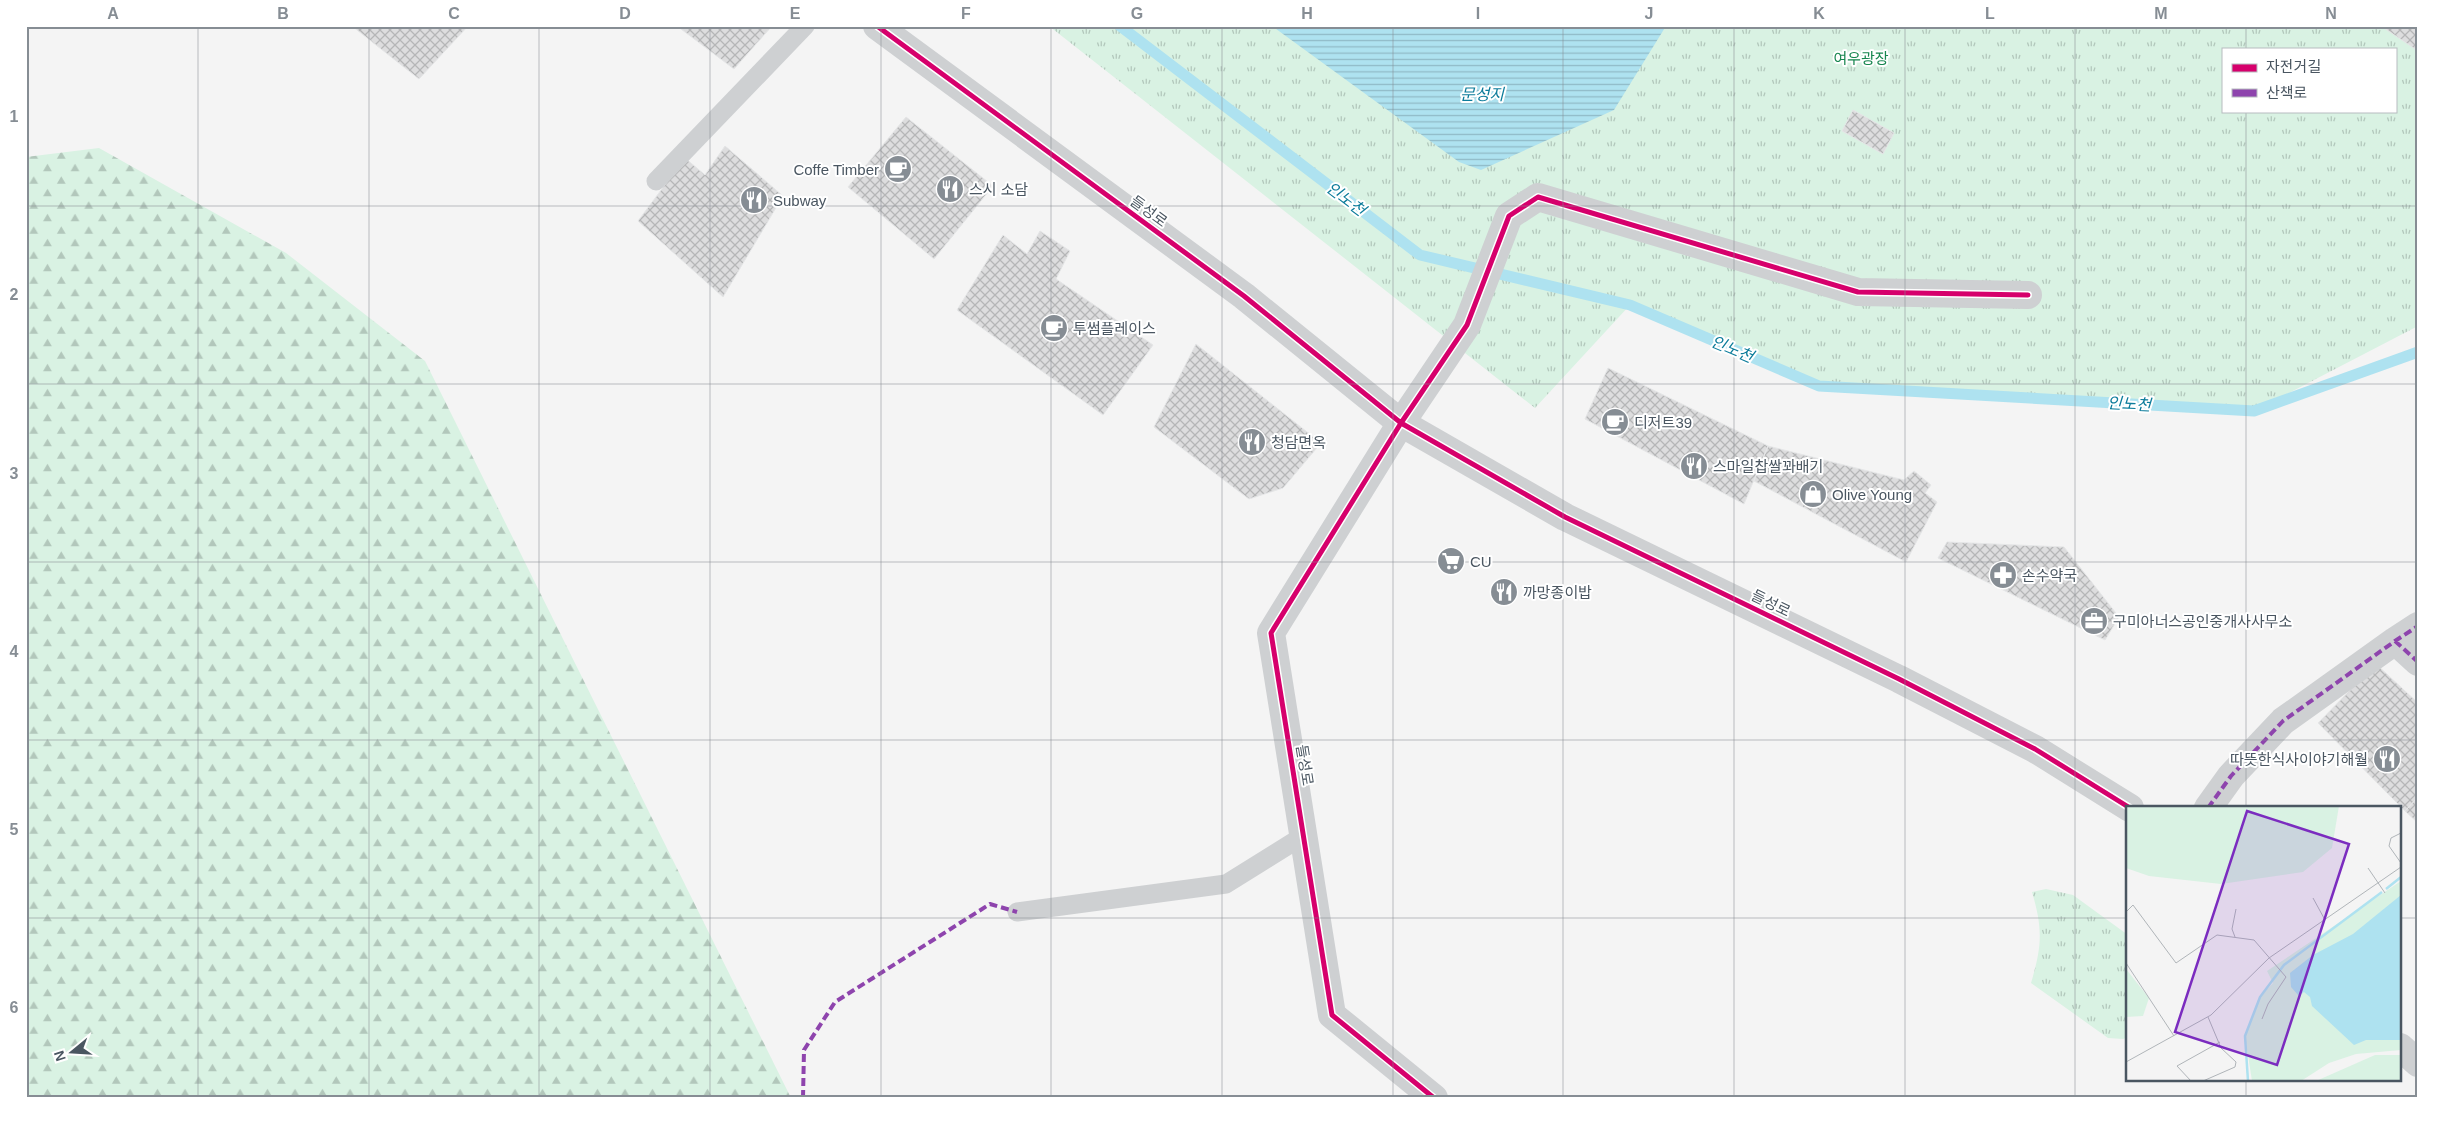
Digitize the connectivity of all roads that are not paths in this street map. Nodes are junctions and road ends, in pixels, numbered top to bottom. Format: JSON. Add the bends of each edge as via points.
{"nodes":[{"id":1,"x":805,"y":26,"type":"edge"},
{"id":2,"x":877,"y":26,"type":"edge"},
{"id":3,"x":656,"y":181,"type":"dead end"},
{"id":4,"x":2028,"y":295,"type":"dead end"},
{"id":5,"x":1401,"y":423,"type":"junction"},
{"id":6,"x":2418,"y":626,"type":"edge"},
{"id":7,"x":2394,"y":640,"type":"junction"},
{"id":8,"x":2418,"y":662,"type":"edge"},
{"id":9,"x":2127,"y":806,"type":"edge"},
{"id":10,"x":2209,"y":806,"type":"edge"},
{"id":11,"x":1304,"y":836,"type":"junction"},
{"id":12,"x":1017,"y":912,"type":"dead end"},
{"id":13,"x":2402,"y":1049,"type":"edge"},
{"id":14,"x":2418,"y":1063,"type":"edge"},
{"id":15,"x":1434,"y":1098,"type":"edge"}],
"edges":[{"from":1,"to":3,"type":"lane"},
{"from":2,"to":5,"type":"street","name":"들성로","via":[[1244,296]]},
{"from":4,"to":5,"type":"street","via":[[1858,292],[1538,197],[1509,216],[1467,325]]},
{"from":5,"to":9,"type":"street","name":"들성로","via":[[1565,517],[2035,749]]},
{"from":5,"to":11,"type":"street","name":"들성로","via":[[1271,633]]},
{"from":6,"to":7,"type":"street"},
{"from":7,"to":8,"type":"street"},
{"from":7,"to":10,"type":"street","via":[[2284,721],[2231,776]]},
{"from":11,"to":12,"type":"lane","via":[[1226,884]]},
{"from":11,"to":15,"type":"street","name":"들성로","via":[[1332,1015]]},
{"from":13,"to":14,"type":"street"}]}
